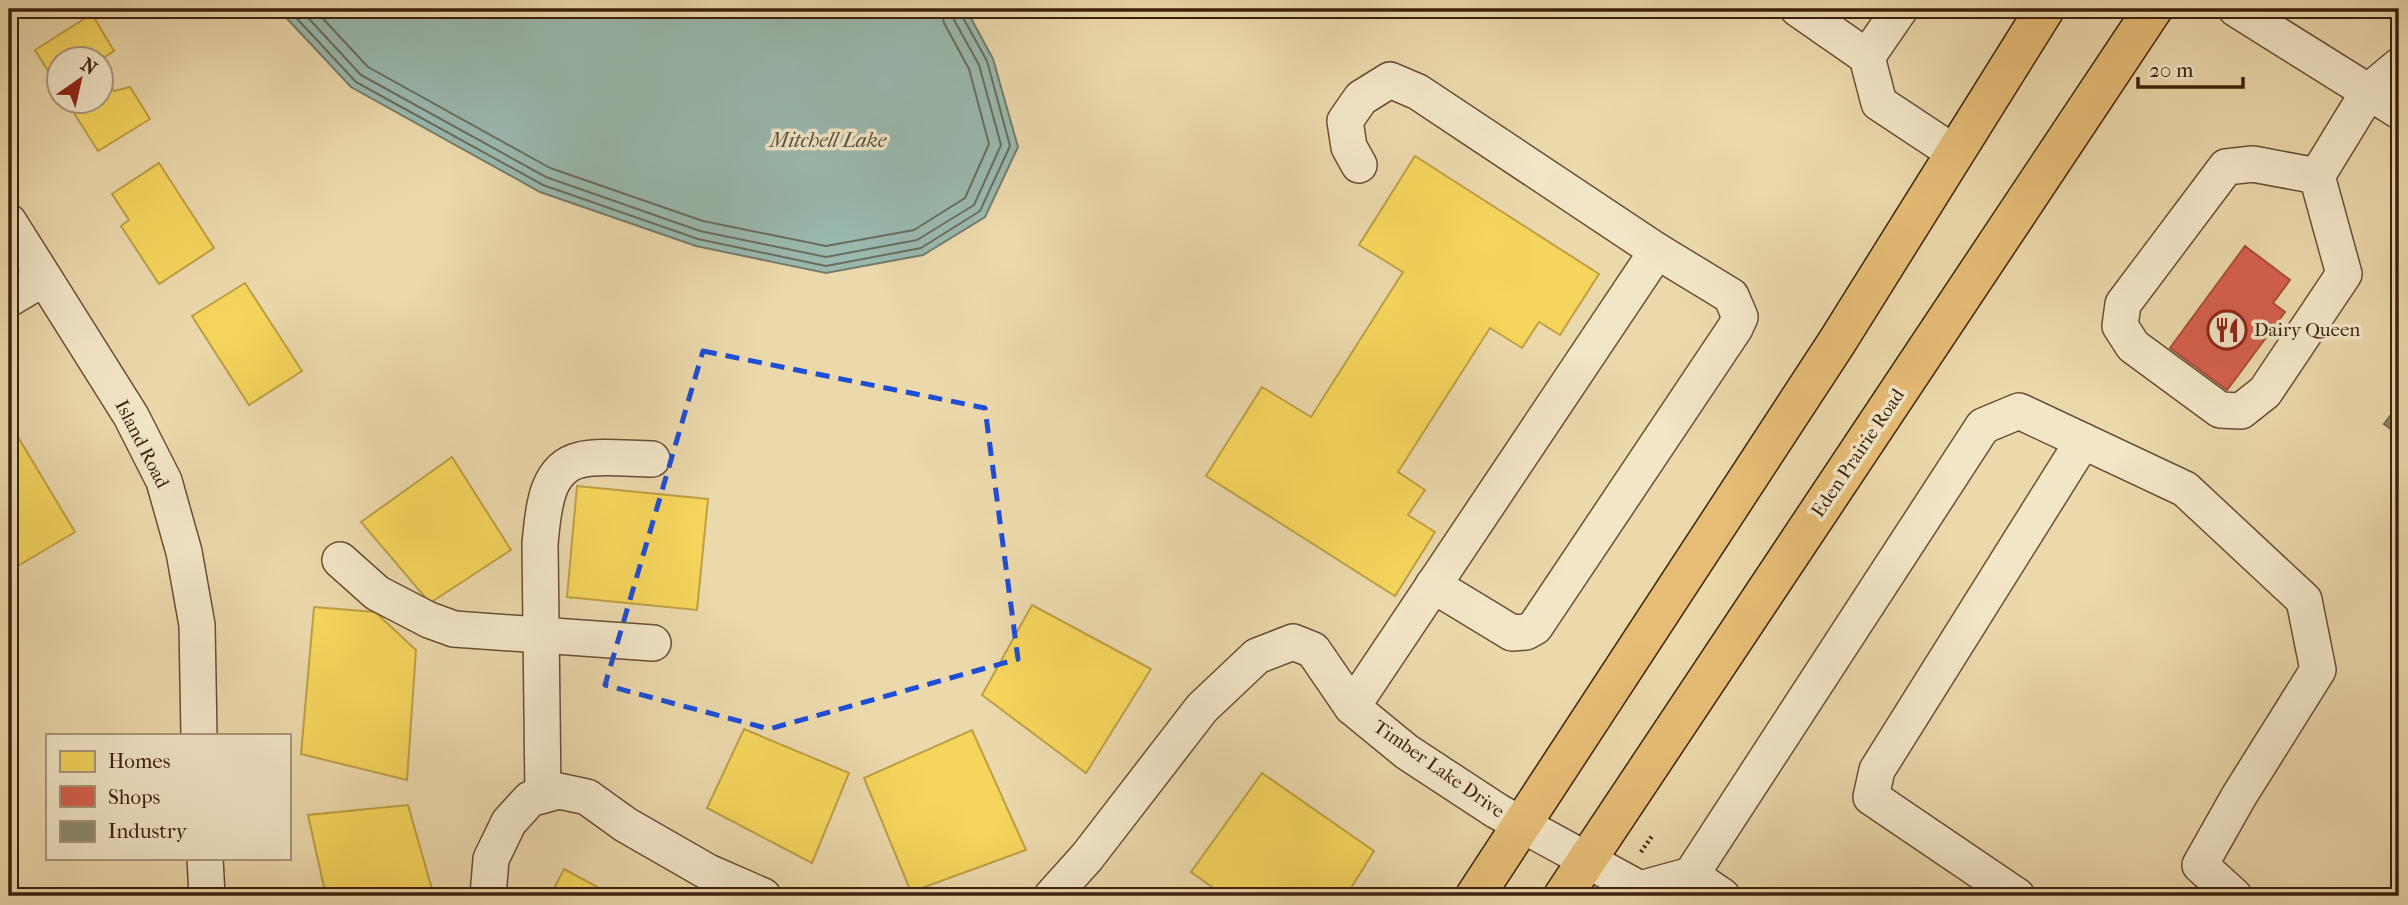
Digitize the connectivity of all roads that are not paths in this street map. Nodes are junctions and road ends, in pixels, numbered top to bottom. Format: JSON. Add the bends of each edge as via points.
{"nodes":[{"id":1,"x":1798,"y":9,"type":"edge"},
{"id":2,"x":1899,"y":9,"type":"edge"},
{"id":3,"x":2045,"y":9,"type":"edge"},
{"id":4,"x":2153,"y":9,"type":"edge"},
{"id":5,"x":2236,"y":9,"type":"edge"},
{"id":6,"x":1867,"y":57,"type":"junction"},
{"id":7,"x":2399,"y":66,"type":"edge"},
{"id":8,"x":2369,"y":91,"type":"junction"},
{"id":9,"x":2399,"y":111,"type":"edge"},
{"id":10,"x":1953,"y":152,"type":"junction"},
{"id":11,"x":1359,"y":165,"type":"dead end"},
{"id":12,"x":2317,"y":176,"type":"junction"},
{"id":13,"x":9,"y":222,"type":"edge"},
{"id":14,"x":1657,"y":251,"type":"junction"},
{"id":15,"x":44,"y":278,"type":"junction"},
{"id":16,"x":9,"y":299,"type":"edge"},
{"id":17,"x":2083,"y":441,"type":"junction"},
{"id":18,"x":652,"y":459,"type":"dead end"},
{"id":19,"x":340,"y":560,"type":"dead end"},
{"id":20,"x":1433,"y":585,"type":"junction"},
{"id":21,"x":542,"y":634,"type":"junction"},
{"id":22,"x":653,"y":643,"type":"dead end"},
{"id":23,"x":1352,"y":706,"type":"junction"},
{"id":24,"x":199,"y":734,"type":"edge"},
{"id":25,"x":543,"y":795,"type":"junction"},
{"id":26,"x":1522,"y":825,"type":"junction"},
{"id":27,"x":205,"y":860,"type":"edge"},
{"id":28,"x":1587,"y":860,"type":"junction"},
{"id":29,"x":1691,"y":875,"type":"junction"},
{"id":30,"x":207,"y":896,"type":"edge"},
{"id":31,"x":488,"y":896,"type":"edge"},
{"id":32,"x":763,"y":896,"type":"edge"},
{"id":33,"x":1052,"y":896,"type":"edge"},
{"id":34,"x":1475,"y":896,"type":"edge"},
{"id":35,"x":1563,"y":896,"type":"edge"},
{"id":36,"x":1722,"y":896,"type":"edge"},
{"id":37,"x":2017,"y":896,"type":"edge"},
{"id":38,"x":2234,"y":896,"type":"edge"}],
"edges":[{"from":1,"to":6,"type":"street"},
{"from":2,"to":6,"type":"street"},
{"from":3,"to":10,"type":"main road"},
{"from":4,"to":28,"type":"main road","name":"Eden Prairie Road"},
{"from":5,"to":8,"type":"street"},
{"from":6,"to":10,"type":"street","via":[[1879,103]]},
{"from":7,"to":8,"type":"street"},
{"from":8,"to":9,"type":"street"},
{"from":8,"to":12,"type":"street"},
{"from":10,"to":26,"type":"main road","via":[[1837,342]]},
{"from":11,"to":14,"type":"street","via":[[1349,147],[1345,121],[1361,98],[1390,80],[1418,92]]},
{"from":12,"to":12,"type":"street","via":[[2253,164],[2226,167],[2123,304],[2120,326],[2133,346],[2220,410],[2241,411],[2265,392],[2344,274]]},
{"from":13,"to":15,"type":"street","name":"Island Road"},
{"from":14,"to":20,"type":"street"},
{"from":14,"to":20,"type":"street","via":[[1731,296],[1740,317],[1728,340],[1535,627],[1512,633]]},
{"from":15,"to":16,"type":"street"},
{"from":15,"to":24,"type":"street","name":"Island Road","via":[[131,416],[164,481],[184,552],[197,625]]},
{"from":17,"to":29,"type":"street","via":[[2019,411],[1983,426]]},
{"from":17,"to":37,"type":"street","via":[[1877,770],[1871,797]]},
{"from":17,"to":38,"type":"street","via":[[2185,489],[2304,600],[2318,670],[2200,865]]},
{"from":18,"to":21,"type":"street","via":[[580,459],[552,482],[540,544]]},
{"from":19,"to":21,"type":"street","via":[[376,593],[429,620],[454,629]]},
{"from":20,"to":23,"type":"street"},
{"from":21,"to":22,"type":"street"},
{"from":21,"to":25,"type":"street"},
{"from":23,"to":26,"type":"street","name":"Timber Lake Drive","via":[[1407,751]]},
{"from":23,"to":33,"type":"street","name":"Timber Lake Drive","via":[[1312,650],[1293,642],[1257,656],[1202,708]]},
{"from":25,"to":31,"type":"street","via":[[530,799],[509,822],[491,859]]},
{"from":25,"to":32,"type":"street","via":[[559,791],[587,797],[708,872]]},
{"from":26,"to":28,"type":"street","name":"Timber Lake Drive"},
{"from":26,"to":34,"type":"main road"},
{"from":27,"to":30,"type":"street"},
{"from":28,"to":29,"type":"street","name":"Timber Lake Drive","via":[[1640,889]]},
{"from":28,"to":35,"type":"main road","name":"Eden Prairie Road"},
{"from":29,"to":36,"type":"street"}]}
